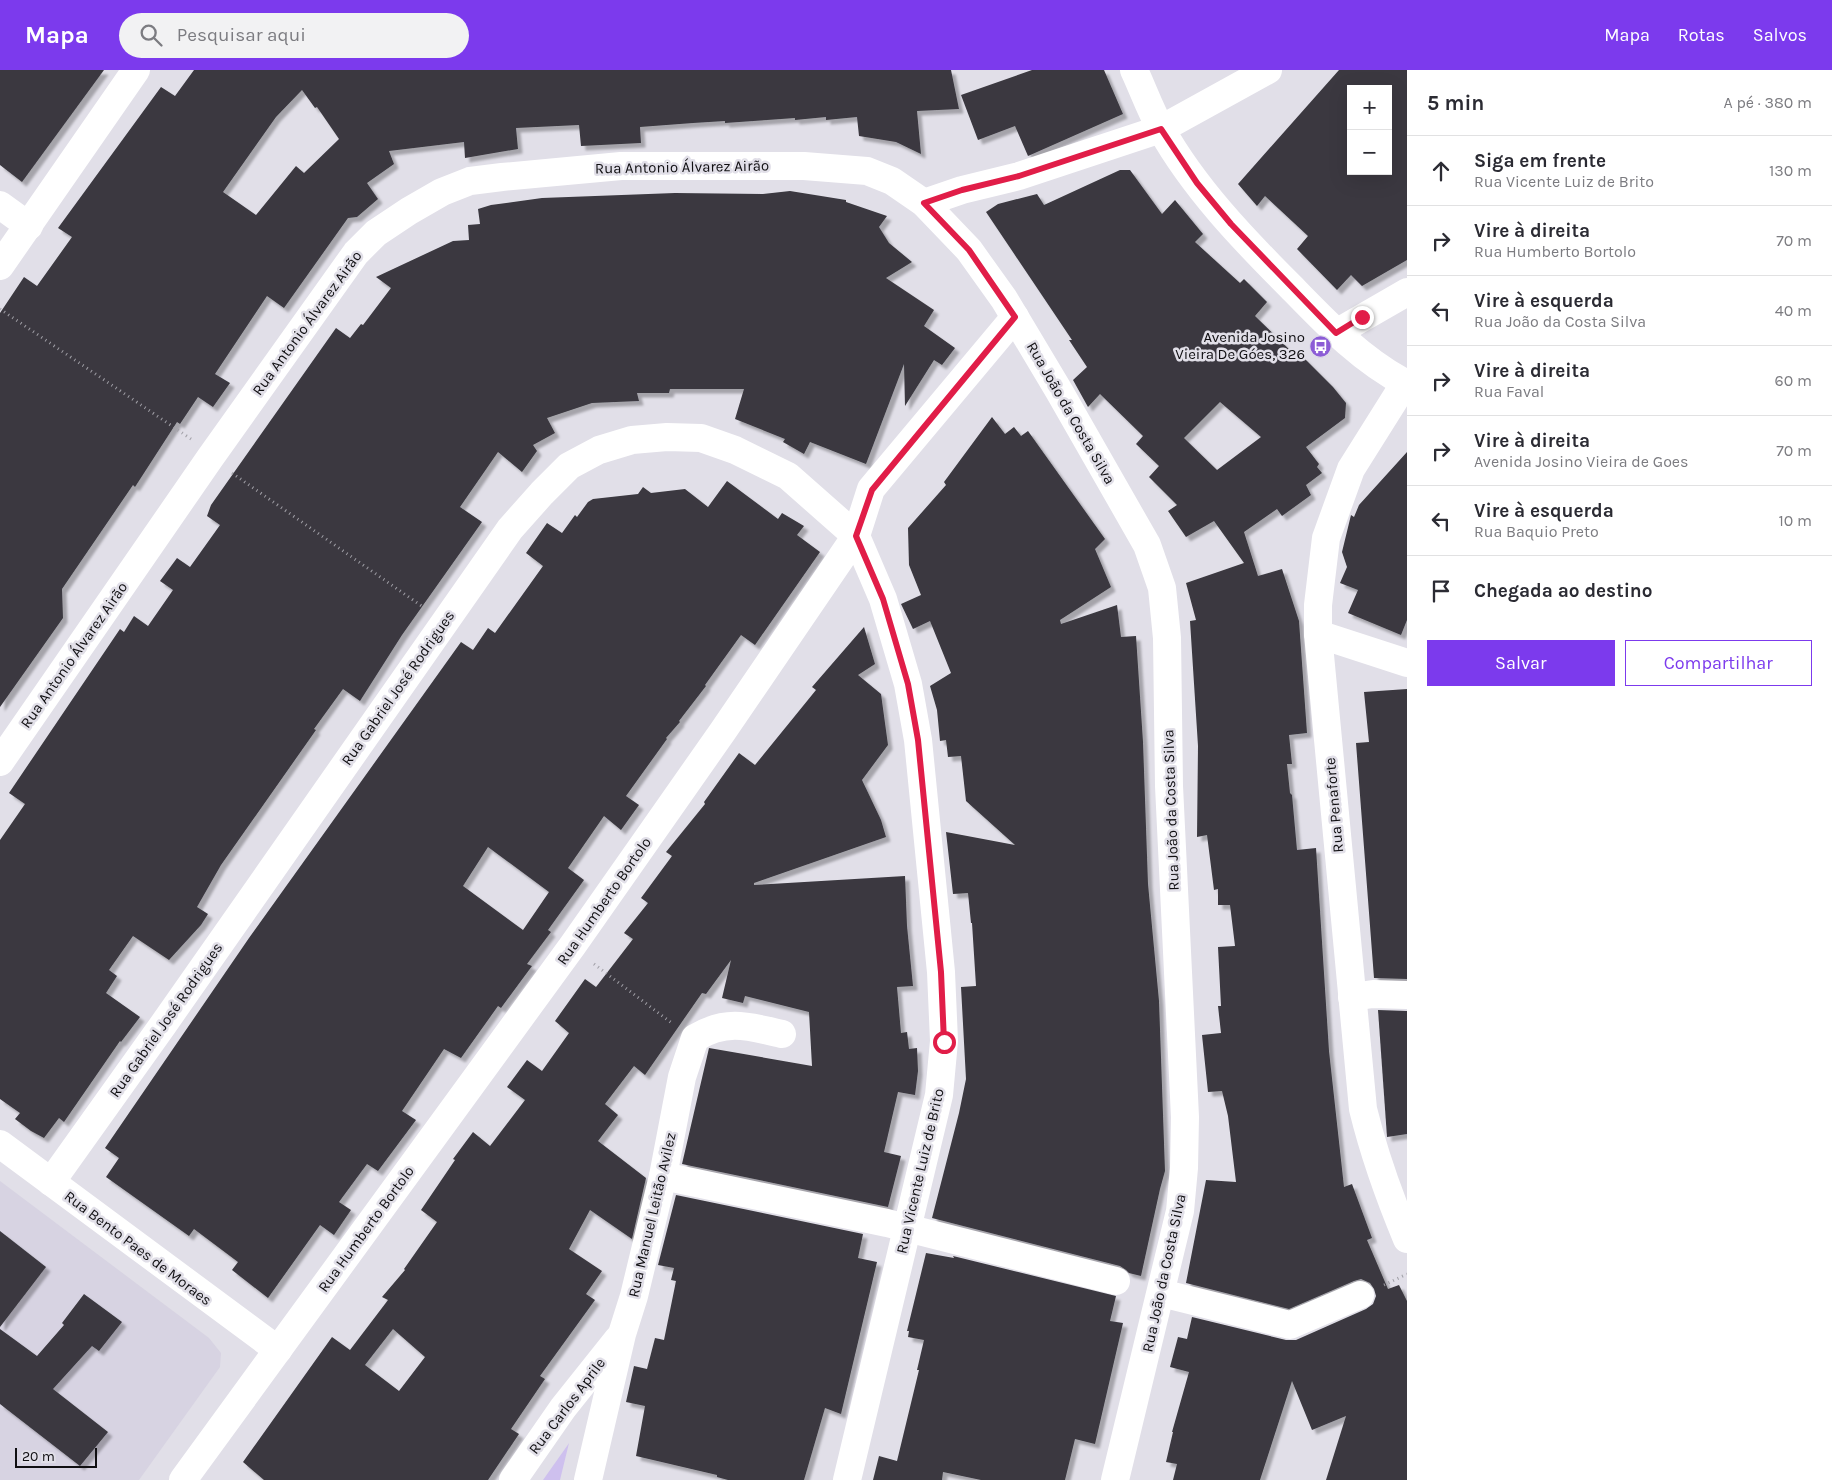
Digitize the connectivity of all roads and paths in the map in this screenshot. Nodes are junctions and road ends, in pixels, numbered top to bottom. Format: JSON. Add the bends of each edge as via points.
{"nodes":[{"id":1,"x":136,"y":70,"type":"edge"},
{"id":2,"x":1134,"y":70,"type":"edge"},
{"id":3,"x":1268,"y":70,"type":"edge"},
{"id":4,"x":1161,"y":129,"type":"junction"},
{"id":5,"x":924,"y":203,"type":"junction"},
{"id":6,"x":0,"y":205,"type":"edge"},
{"id":7,"x":29,"y":226,"type":"junction"},
{"id":8,"x":0,"y":266,"type":"edge"},
{"id":9,"x":1407,"y":292,"type":"edge"},
{"id":10,"x":0,"y":309,"type":"edge"},
{"id":11,"x":1015,"y":317,"type":"junction"},
{"id":12,"x":1336,"y":333,"type":"junction"},
{"id":13,"x":1406,"y":383,"type":"edge"},
{"id":14,"x":210,"y":458,"type":"junction"},
{"id":15,"x":856,"y":536,"type":"junction"},
{"id":16,"x":445,"y":620,"type":"junction"},
{"id":17,"x":1318,"y":634,"type":"junction"},
{"id":18,"x":1407,"y":663,"type":"edge"},
{"id":19,"x":0,"y":762,"type":"edge"},
{"id":20,"x":573,"y":945,"type":"junction"},
{"id":21,"x":1407,"y":994,"type":"edge"},
{"id":22,"x":1352,"y":997,"type":"junction"},
{"id":23,"x":782,"y":1034,"type":"dead end"},
{"id":24,"x":695,"y":1038,"type":"junction"},
{"id":25,"x":0,"y":1144,"type":"edge"},
{"id":26,"x":663,"y":1176,"type":"junction"},
{"id":27,"x":51,"y":1182,"type":"junction"},
{"id":28,"x":908,"y":1228,"type":"junction"},
{"id":29,"x":1407,"y":1239,"type":"edge"},
{"id":30,"x":1116,"y":1281,"type":"dead end"},
{"id":31,"x":1161,"y":1293,"type":"junction"},
{"id":32,"x":1360,"y":1295,"type":"dead end"},
{"id":33,"x":622,"y":1334,"type":"junction"},
{"id":34,"x":278,"y":1350,"type":"junction"},
{"id":35,"x":183,"y":1480,"type":"edge"},
{"id":36,"x":513,"y":1480,"type":"edge"},
{"id":37,"x":588,"y":1480,"type":"edge"},
{"id":38,"x":846,"y":1480,"type":"edge"},
{"id":39,"x":1115,"y":1480,"type":"edge"}],
"edges":[{"from":1,"to":7,"type":"street"},
{"from":2,"to":4,"type":"street"},
{"from":3,"to":4,"type":"street"},
{"from":4,"to":5,"type":"street","via":[[1019,176]]},
{"from":4,"to":12,"type":"street","via":[[1197,183],[1231,224]]},
{"from":5,"to":11,"type":"street","name":"Rua João da Costa Silva","via":[[969,250]]},
{"from":5,"to":14,"type":"street","name":"Rua Antonio Álvarez Airão","via":[[892,181],[867,171],[804,166],[622,166],[470,181],[409,211],[376,233],[356,253]]},
{"from":6,"to":7,"type":"street"},
{"from":7,"to":8,"type":"street"},
{"from":9,"to":12,"type":"street"},
{"from":10,"to":14,"type":"path","via":[[191,439]]},
{"from":11,"to":15,"type":"street","name":"Rua Humberto Bortolo","via":[[872,490]]},
{"from":11,"to":31,"type":"street","name":"Rua João da Costa Silva","via":[[1147,545],[1162,588],[1167,638],[1170,796],[1185,1117],[1180,1211]]},
{"from":12,"to":13,"type":"street"},
{"from":13,"to":17,"type":"street","name":"Rua Penaforte","via":[[1351,469],[1326,538]]},
{"from":14,"to":16,"type":"path"},
{"from":14,"to":19,"type":"street","name":"Rua Antonio Álvarez Airão"},
{"from":15,"to":16,"type":"street","name":"Rua Gabriel José Rodrigues","via":[[788,476],[735,450],[701,438],[632,440],[599,450],[569,466],[510,529]]},
{"from":15,"to":20,"type":"street","name":"Rua Humberto Bortolo"},
{"from":15,"to":28,"type":"street","name":"Rua Vicente Luiz de Brito","via":[[883,599],[908,684],[918,740],[941,972],[944,1042],[939,1095]]},
{"from":16,"to":27,"type":"street","name":"Rua Gabriel José Rodrigues"},
{"from":17,"to":18,"type":"street"},
{"from":17,"to":22,"type":"street","name":"Rua Penaforte"},
{"from":20,"to":24,"type":"path"},
{"from":20,"to":34,"type":"street","name":"Rua Humberto Bortolo"},
{"from":21,"to":22,"type":"street"},
{"from":22,"to":29,"type":"street","name":"Rua Penaforte","via":[[1363,1109],[1372,1148]]},
{"from":23,"to":24,"type":"street","via":[[724,1026]]},
{"from":24,"to":26,"type":"street","name":"Rua Manuel Leitão Avilez","via":[[682,1077]]},
{"from":25,"to":27,"type":"street","name":"Rua Bento Paes de Moraes"},
{"from":26,"to":28,"type":"street"},
{"from":26,"to":33,"type":"street","name":"Rua Manuel Leitão Avilez"},
{"from":27,"to":34,"type":"street","name":"Rua Bento Paes de Moraes"},
{"from":28,"to":30,"type":"street"},
{"from":28,"to":38,"type":"street","name":"Rua Vicente Luiz de Brito"},
{"from":31,"to":32,"type":"street","via":[[1290,1326]]},
{"from":31,"to":39,"type":"street","name":"Rua João da Costa Silva"},
{"from":33,"to":36,"type":"street","name":"Rua Carlos Aprile","via":[[563,1408]]},
{"from":33,"to":37,"type":"street","name":"Rua Manuel Leitão Avilez"},
{"from":34,"to":35,"type":"street","name":"Rua Humberto Bortolo"}]}
